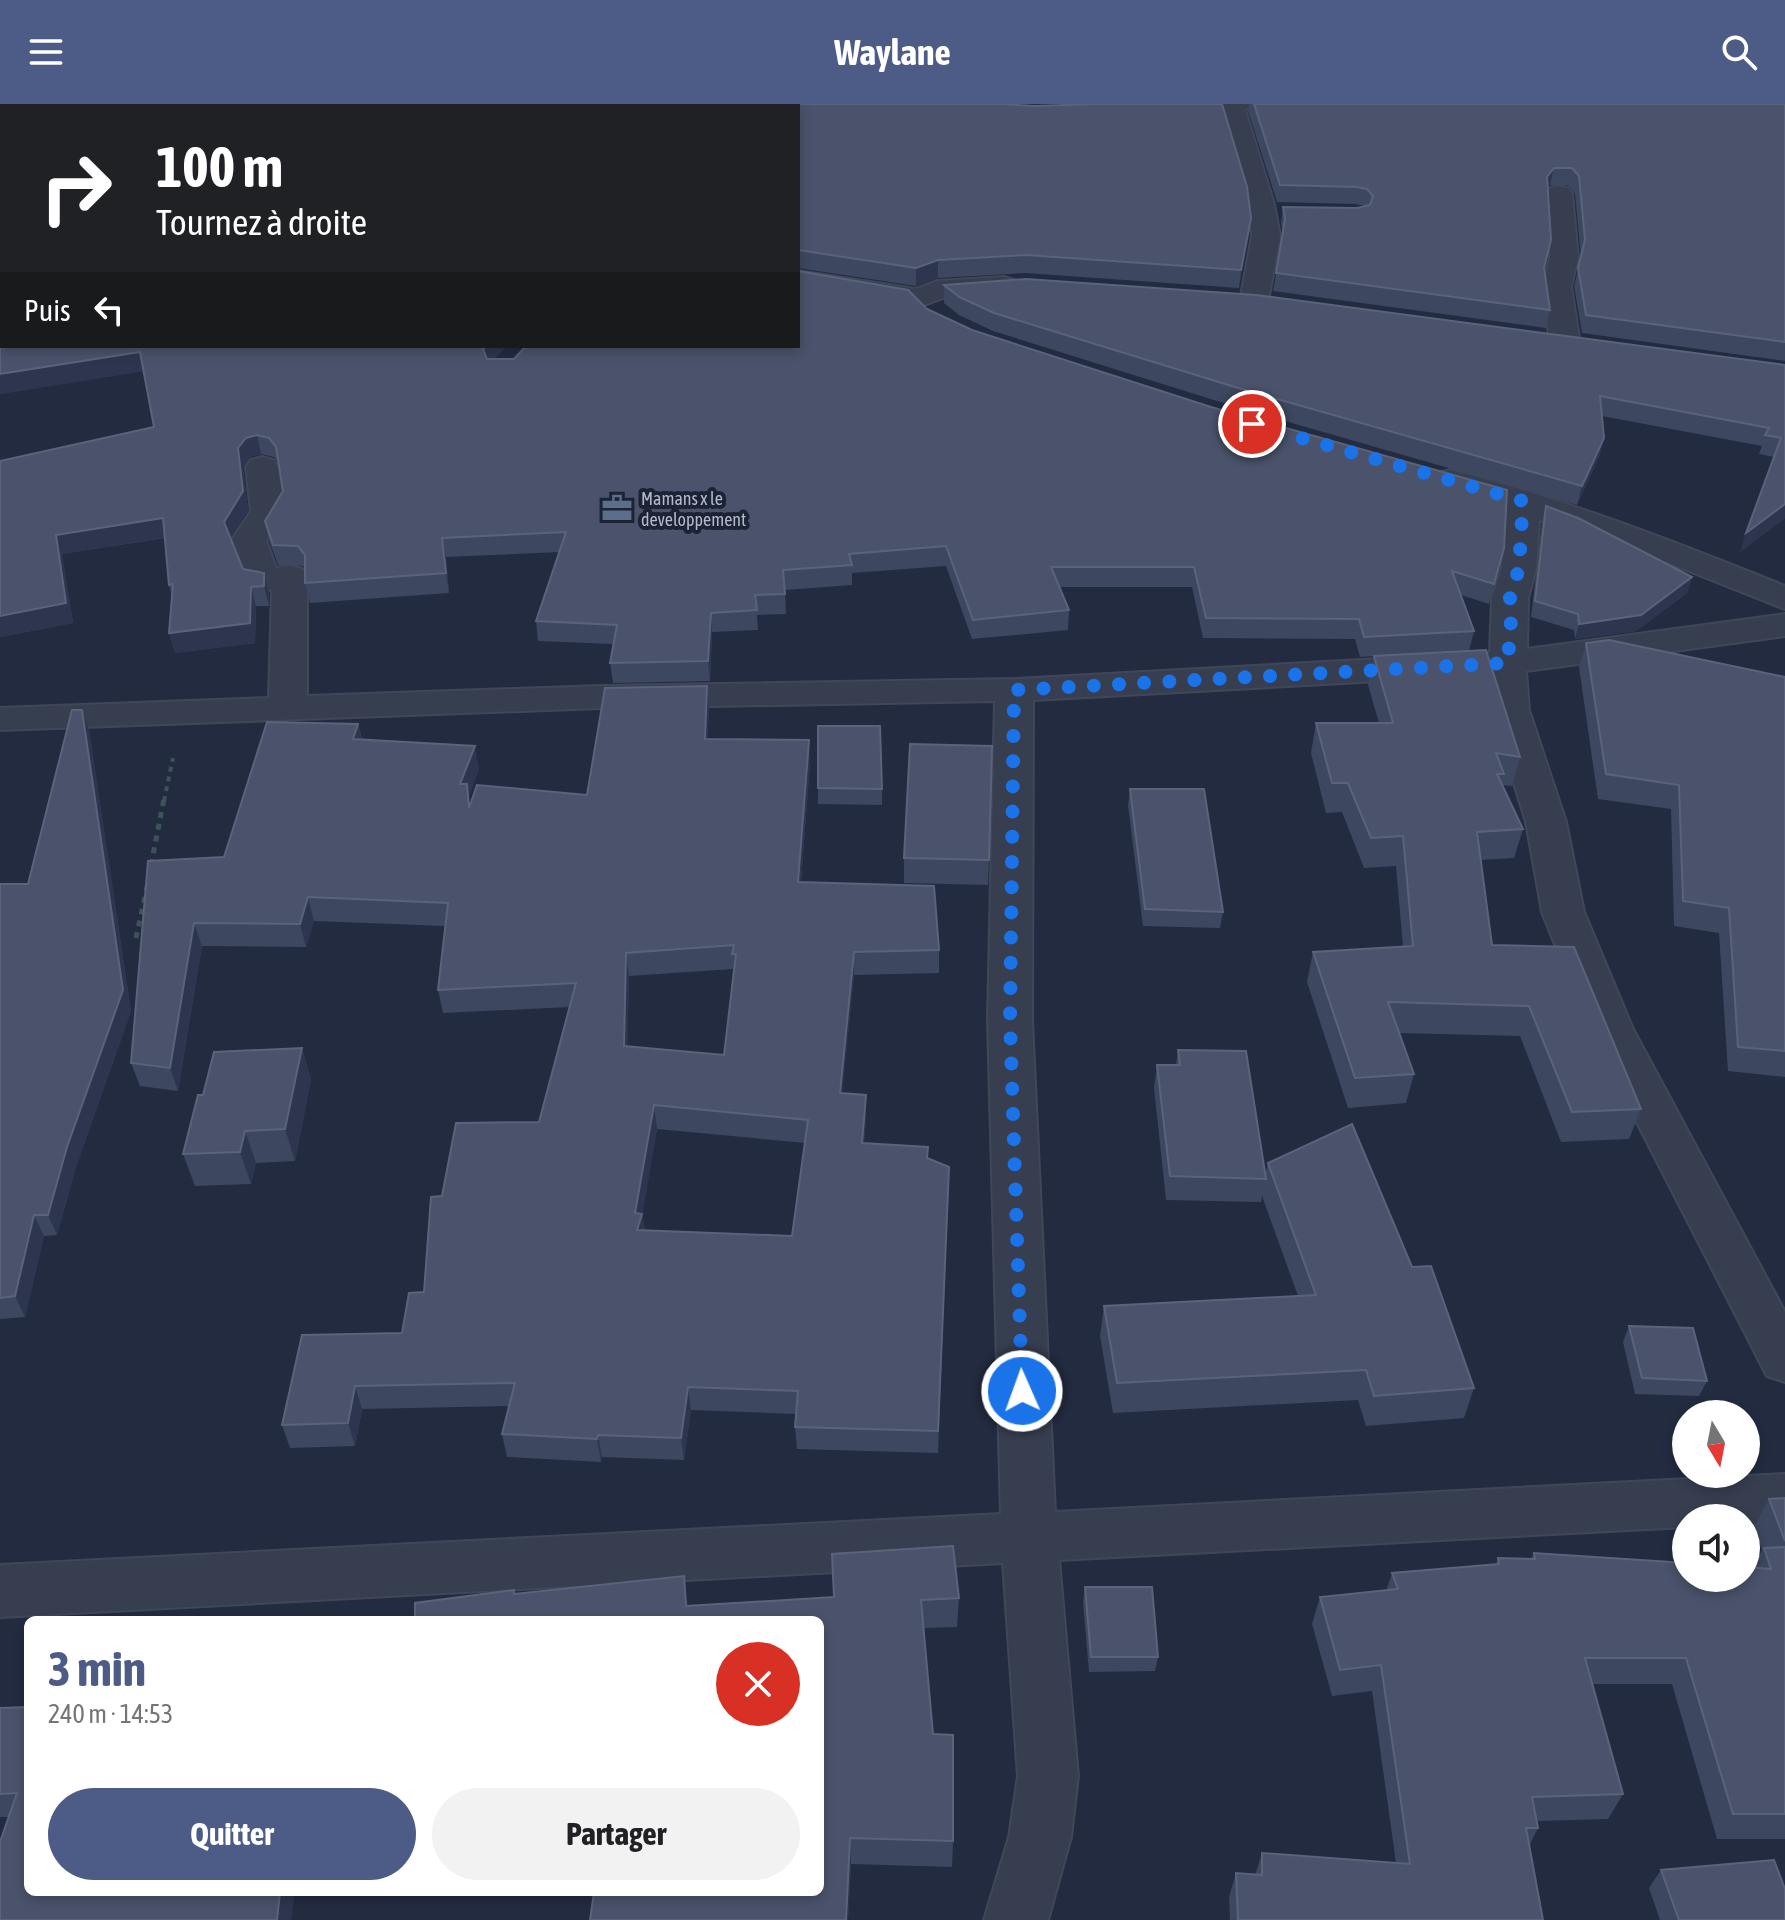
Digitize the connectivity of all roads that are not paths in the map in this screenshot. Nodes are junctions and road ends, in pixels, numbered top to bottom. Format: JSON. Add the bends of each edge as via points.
{"nodes":[{"id":1,"x":1240,"y":104,"type":"edge"},
{"id":2,"x":1231,"y":105,"type":"edge"},
{"id":3,"x":1140,"y":111,"type":"edge"},
{"id":4,"x":1559,"y":194,"type":"dead end"},
{"id":5,"x":1262,"y":213,"type":"junction"},
{"id":6,"x":1293,"y":214,"type":"edge"},
{"id":7,"x":800,"y":279,"type":"edge"},
{"id":8,"x":1025,"y":285,"type":"edge"},
{"id":9,"x":919,"y":298,"type":"junction"},
{"id":10,"x":1225,"y":299,"type":"edge"},
{"id":11,"x":945,"y":324,"type":"edge"},
{"id":12,"x":1595,"y":348,"type":"edge"},
{"id":13,"x":262,"y":467,"type":"dead end"},
{"id":14,"x":1417,"y":471,"type":"edge"},
{"id":15,"x":1523,"y":501,"type":"junction"},
{"id":16,"x":1785,"y":598,"type":"edge"},
{"id":17,"x":1785,"y":625,"type":"edge"},
{"id":18,"x":1507,"y":663,"type":"junction"},
{"id":19,"x":1014,"y":690,"type":"junction"},
{"id":20,"x":288,"y":706,"type":"junction"},
{"id":21,"x":0,"y":719,"type":"edge"},
{"id":22,"x":1785,"y":1361,"type":"edge"},
{"id":23,"x":1785,"y":1498,"type":"edge"},
{"id":24,"x":1029,"y":1536,"type":"junction"},
{"id":25,"x":0,"y":1591,"type":"edge"},
{"id":26,"x":1016,"y":1920,"type":"edge"}],
"edges":[{"from":1,"to":2,"type":"street"},
{"from":2,"to":3,"type":"street"},
{"from":2,"to":5,"type":"street"},
{"from":4,"to":12,"type":"street","via":[[1564,258],[1551,342]]},
{"from":5,"to":6,"type":"street"},
{"from":5,"to":10,"type":"street","via":[[1268,304]]},
{"from":7,"to":9,"type":"street"},
{"from":8,"to":9,"type":"street","via":[[938,290]]},
{"from":9,"to":11,"type":"street","via":[[927,312]]},
{"from":13,"to":20,"type":"street","via":[[268,511],[249,540],[263,581],[290,576]]},
{"from":14,"to":15,"type":"street"},
{"from":15,"to":16,"type":"street"},
{"from":15,"to":18,"type":"street"},
{"from":17,"to":18,"type":"street"},
{"from":18,"to":19,"type":"street"},
{"from":18,"to":22,"type":"street","via":[[1510,710],[1546,822],[1563,912],[1611,1029]]},
{"from":19,"to":20,"type":"street"},
{"from":19,"to":24,"type":"street","via":[[1010,1020]]},
{"from":20,"to":21,"type":"street"},
{"from":23,"to":24,"type":"street"},
{"from":24,"to":25,"type":"street"},
{"from":24,"to":26,"type":"street","via":[[1048,1776],[1040,1837]]}]}
